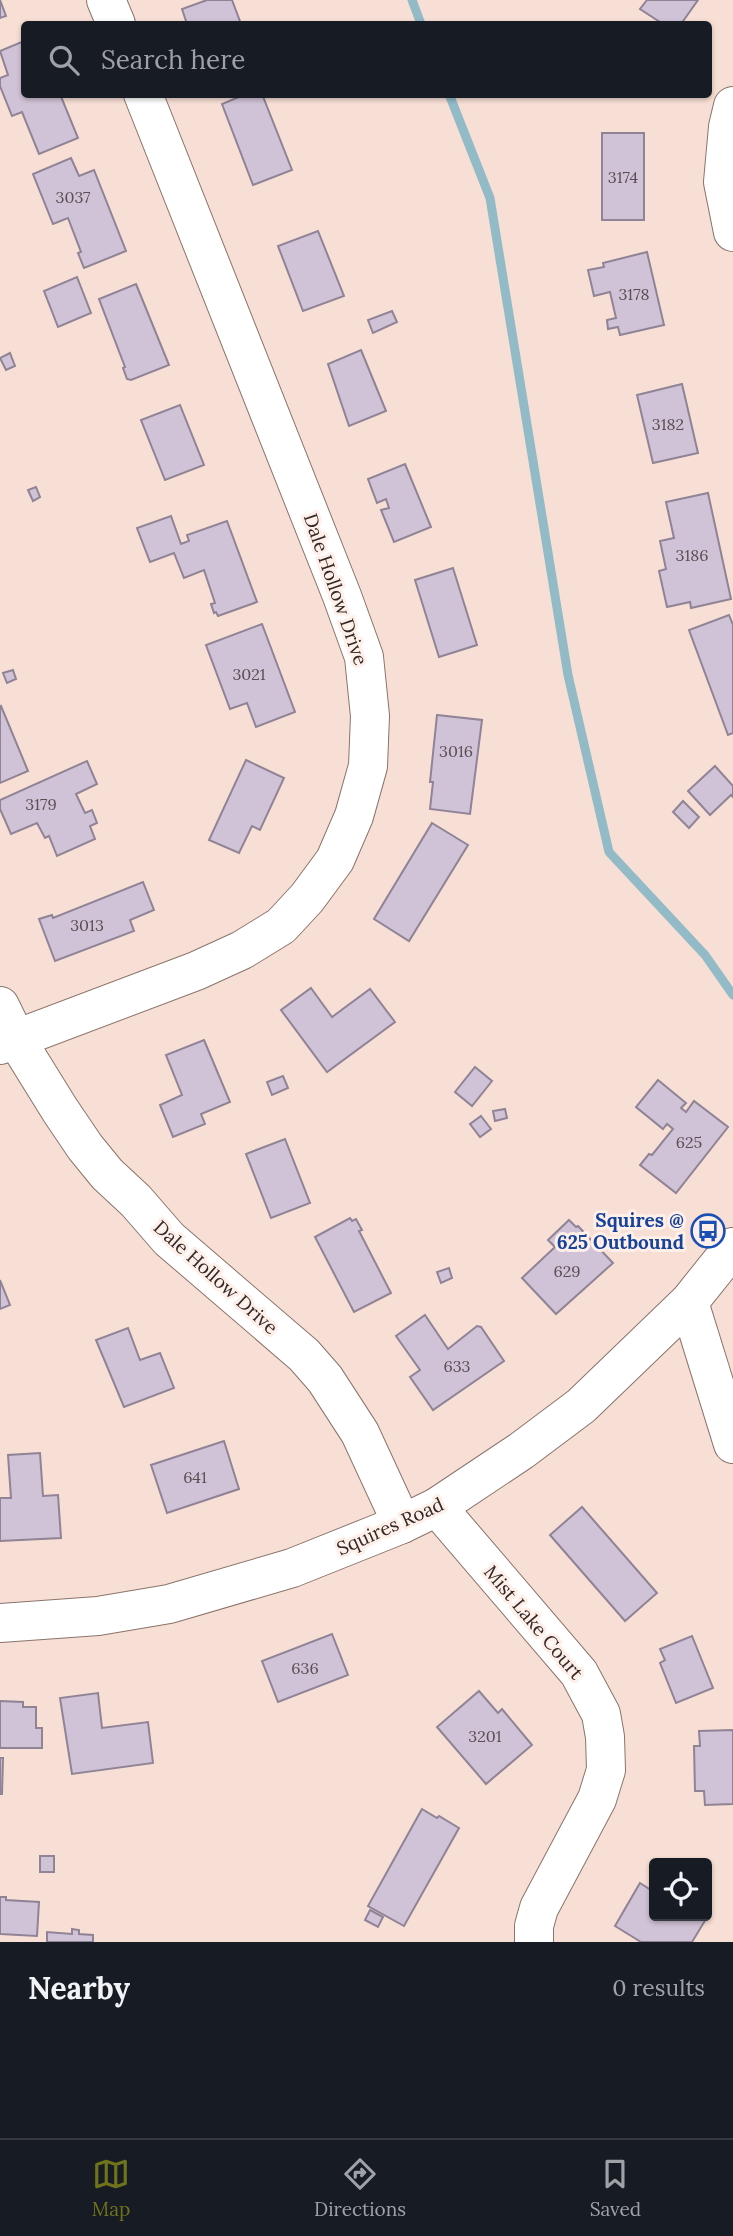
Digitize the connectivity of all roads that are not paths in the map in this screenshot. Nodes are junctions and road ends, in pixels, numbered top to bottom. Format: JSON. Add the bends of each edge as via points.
{"nodes":[{"id":1,"x":106,"y":0,"type":"edge"},
{"id":2,"x":115,"y":21,"type":"edge"},
{"id":3,"x":145,"y":98,"type":"edge"},
{"id":4,"x":733,"y":106,"type":"edge"},
{"id":5,"x":733,"y":232,"type":"edge"},
{"id":6,"x":5,"y":1030,"type":"edge"},
{"id":7,"x":733,"y":1247,"type":"edge"},
{"id":8,"x":689,"y":1302,"type":"junction"},
{"id":9,"x":733,"y":1444,"type":"edge"},
{"id":10,"x":437,"y":1507,"type":"junction"},
{"id":11,"x":402,"y":1524,"type":"junction"},
{"id":12,"x":0,"y":1623,"type":"edge"},
{"id":13,"x":534,"y":1942,"type":"edge"}],
"edges":[{"from":1,"to":2,"type":"street"},
{"from":3,"to":6,"type":"street","name":"Dale Hollow Drive","via":[[364,657],[370,716],[368,766],[335,860],[281,926],[196,971]]},
{"from":4,"to":5,"type":"street","via":[[723,182]]},
{"from":6,"to":11,"type":"street","name":"Dale Hollow Drive","via":[[107,1174],[169,1239],[325,1378],[360,1433]]},
{"from":7,"to":8,"type":"street","name":"Squires Road"},
{"from":8,"to":9,"type":"street"},
{"from":8,"to":10,"type":"street","name":"Squires Road","via":[[581,1406]]},
{"from":10,"to":11,"type":"street","name":"Squires Road"},
{"from":10,"to":13,"type":"street","name":"Mist Lake Court","via":[[579,1673],[601,1714],[606,1770],[597,1799],[539,1908]]},
{"from":11,"to":12,"type":"street","name":"Squires Road","via":[[292,1568],[169,1604],[98,1616]]}]}
